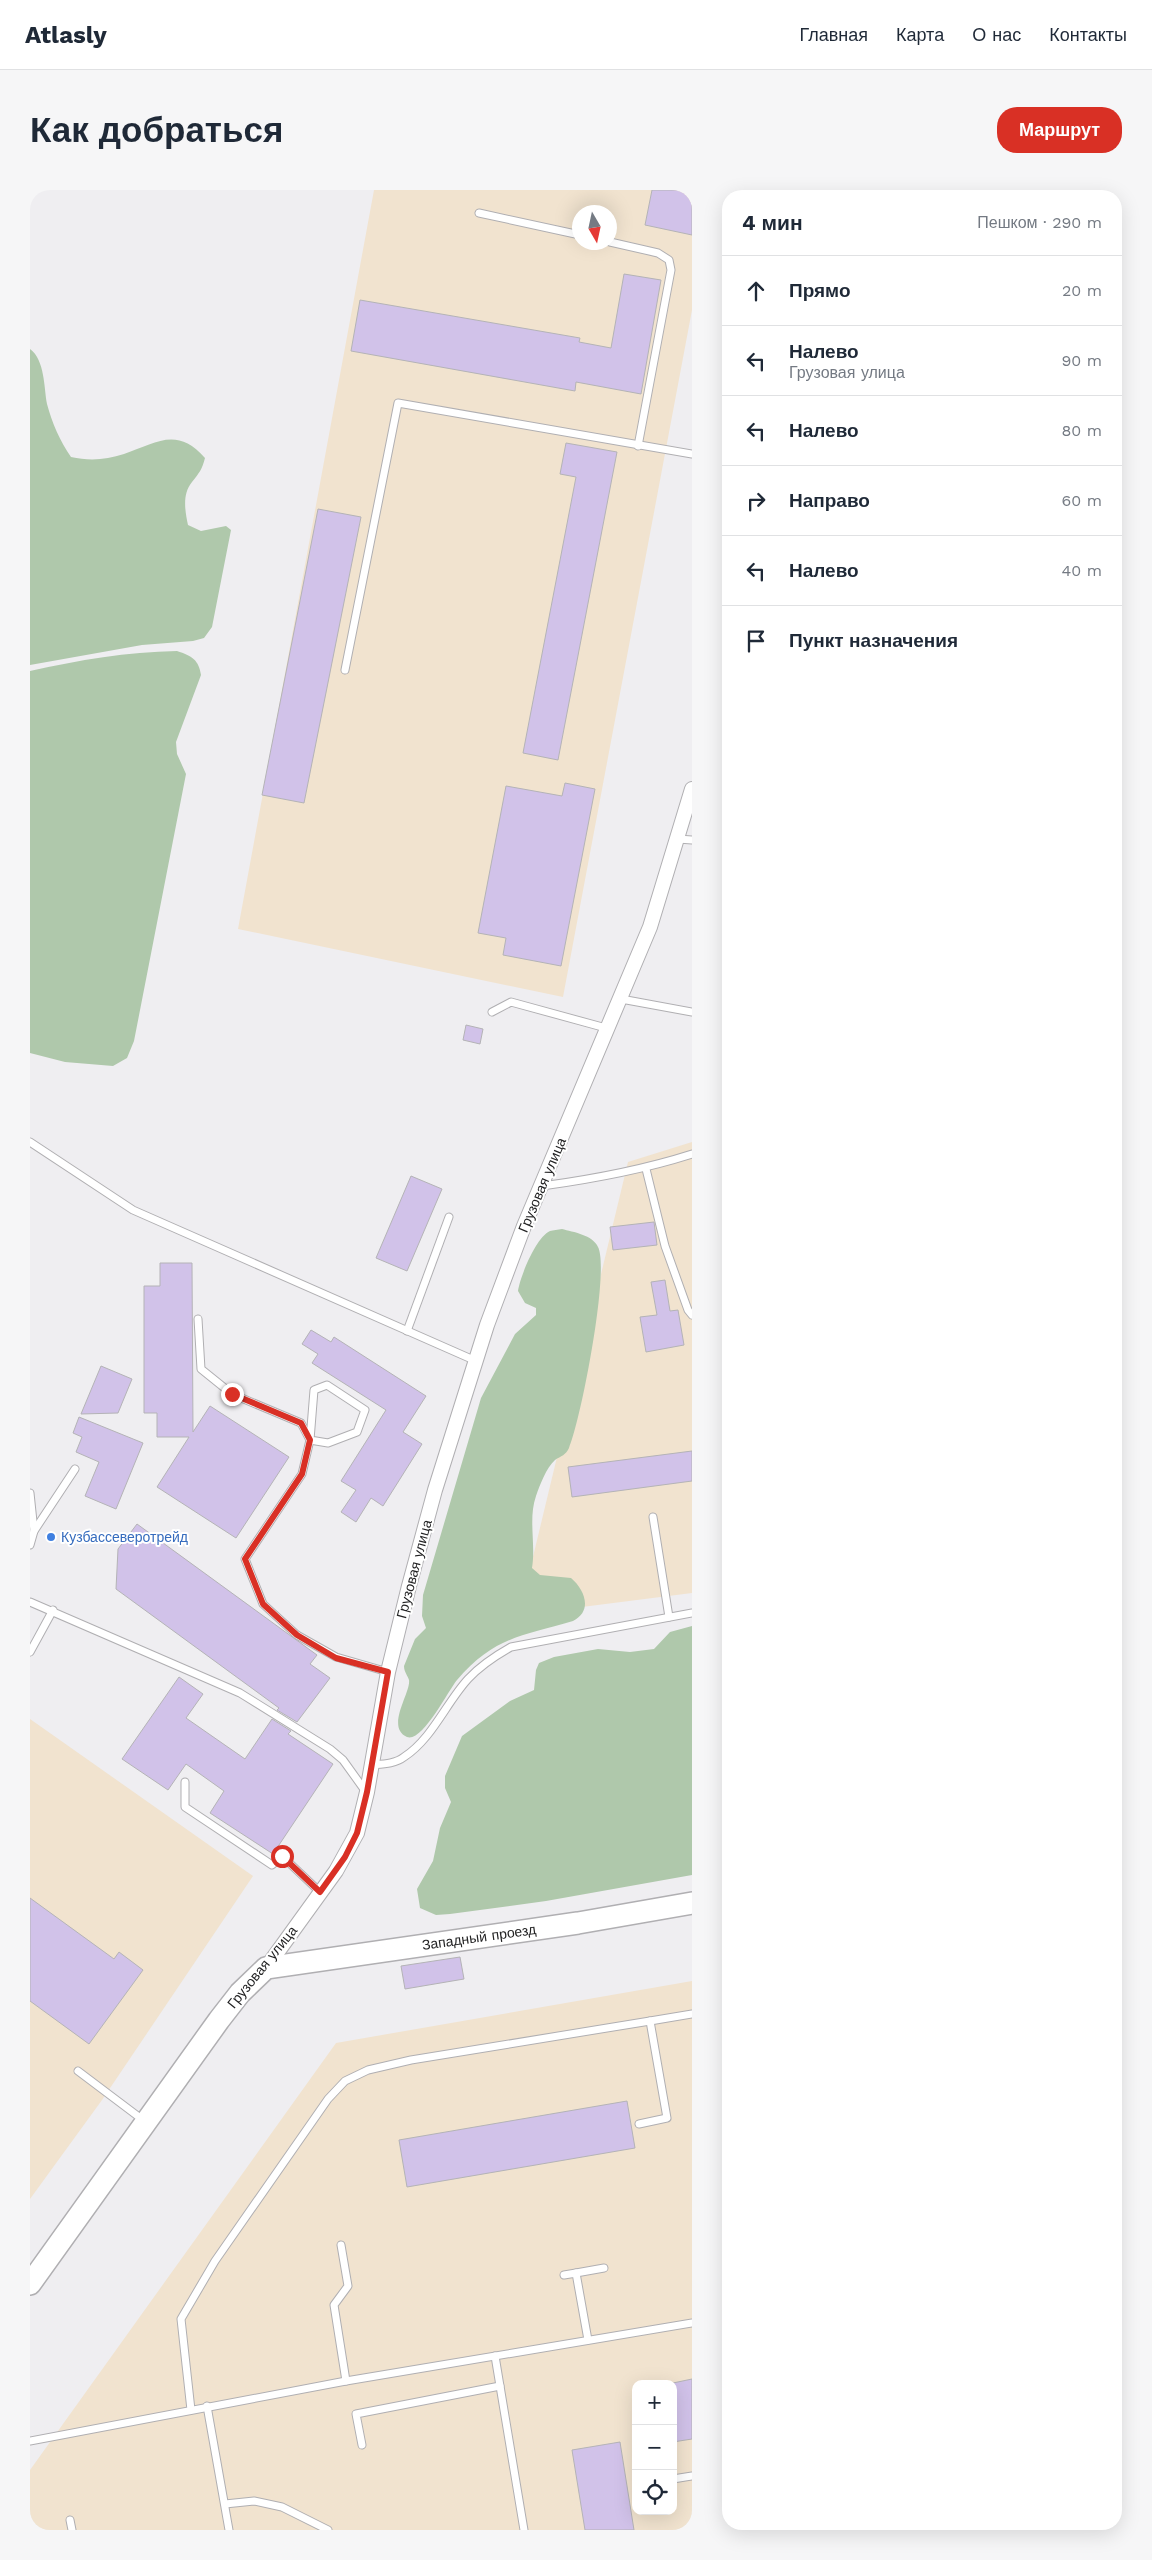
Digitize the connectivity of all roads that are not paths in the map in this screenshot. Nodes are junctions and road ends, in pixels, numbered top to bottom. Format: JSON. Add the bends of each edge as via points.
{"nodes":[{"id":1,"x":479,"y":213,"type":"dead end"},
{"id":2,"x":572,"y":234,"type":"edge"},
{"id":3,"x":617,"y":244,"type":"edge"},
{"id":4,"x":638,"y":446,"type":"junction"},
{"id":5,"x":692,"y":454,"type":"edge"},
{"id":6,"x":345,"y":670,"type":"dead end"},
{"id":7,"x":692,"y":789,"type":"edge"},
{"id":8,"x":685,"y":839,"type":"edge"},
{"id":9,"x":621,"y":999,"type":"junction"},
{"id":10,"x":492,"y":1012,"type":"dead end"},
{"id":11,"x":692,"y":1012,"type":"edge"},
{"id":12,"x":606,"y":1028,"type":"junction"},
{"id":13,"x":30,"y":1142,"type":"edge"},
{"id":14,"x":692,"y":1154,"type":"edge"},
{"id":15,"x":646,"y":1169,"type":"junction"},
{"id":16,"x":542,"y":1186,"type":"junction"},
{"id":17,"x":450,"y":1216,"type":"dead end"},
{"id":18,"x":692,"y":1315,"type":"edge"},
{"id":19,"x":198,"y":1319,"type":"dead end"},
{"id":20,"x":407,"y":1331,"type":"junction"},
{"id":21,"x":476,"y":1361,"type":"junction"},
{"id":22,"x":310,"y":1440,"type":"junction"},
{"id":23,"x":75,"y":1469,"type":"dead end"},
{"id":24,"x":30,"y":1493,"type":"edge"},
{"id":25,"x":653,"y":1517,"type":"dead end"},
{"id":26,"x":34,"y":1531,"type":"junction"},
{"id":27,"x":30,"y":1545,"type":"edge"},
{"id":28,"x":30,"y":1596,"type":"edge"},
{"id":29,"x":34,"y":1603,"type":"edge"},
{"id":30,"x":53,"y":1610,"type":"junction"},
{"id":31,"x":692,"y":1613,"type":"edge"},
{"id":32,"x":669,"y":1617,"type":"junction"},
{"id":33,"x":30,"y":1652,"type":"edge"},
{"id":34,"x":388,"y":1672,"type":"junction"},
{"id":35,"x":371,"y":1765,"type":"junction"},
{"id":36,"x":185,"y":1782,"type":"dead end"},
{"id":37,"x":367,"y":1792,"type":"junction"},
{"id":38,"x":320,"y":1892,"type":"junction"},
{"id":39,"x":692,"y":1903,"type":"edge"},
{"id":40,"x":266,"y":1968,"type":"junction"},
{"id":41,"x":692,"y":2014,"type":"edge"},
{"id":42,"x":650,"y":2021,"type":"junction"},
{"id":43,"x":78,"y":2071,"type":"dead end"},
{"id":44,"x":147,"y":2123,"type":"junction"},
{"id":45,"x":639,"y":2124,"type":"dead end"},
{"id":46,"x":341,"y":2245,"type":"dead end"},
{"id":47,"x":604,"y":2268,"type":"dead end"},
{"id":48,"x":576,"y":2273,"type":"junction"},
{"id":49,"x":564,"y":2275,"type":"dead end"},
{"id":50,"x":30,"y":2284,"type":"edge"},
{"id":51,"x":692,"y":2324,"type":"edge"},
{"id":52,"x":588,"y":2340,"type":"junction"},
{"id":53,"x":495,"y":2356,"type":"junction"},
{"id":54,"x":346,"y":2381,"type":"junction"},
{"id":55,"x":500,"y":2386,"type":"junction"},
{"id":56,"x":207,"y":2406,"type":"junction"},
{"id":57,"x":191,"y":2410,"type":"junction"},
{"id":58,"x":30,"y":2441,"type":"edge"},
{"id":59,"x":362,"y":2445,"type":"dead end"},
{"id":60,"x":692,"y":2476,"type":"edge"},
{"id":61,"x":677,"y":2478,"type":"edge"},
{"id":62,"x":225,"y":2504,"type":"junction"},
{"id":63,"x":70,"y":2520,"type":"dead end"},
{"id":64,"x":72,"y":2530,"type":"edge"},
{"id":65,"x":229,"y":2530,"type":"edge"},
{"id":66,"x":328,"y":2530,"type":"edge"},
{"id":67,"x":524,"y":2530,"type":"edge"}],
"edges":[{"from":1,"to":2,"type":"lane"},
{"from":3,"to":4,"type":"lane","via":[[658,253],[669,260],[671,270]]},
{"from":4,"to":5,"type":"lane"},
{"from":4,"to":6,"type":"lane","via":[[398,403]]},
{"from":7,"to":8,"type":"street","name":"Грузовая улица"},
{"from":8,"to":9,"type":"street","name":"Грузовая улица"},
{"from":9,"to":11,"type":"lane"},
{"from":9,"to":12,"type":"street","name":"Грузовая улица"},
{"from":10,"to":12,"type":"lane","via":[[511,1002]]},
{"from":12,"to":16,"type":"street","name":"Грузовая улица"},
{"from":13,"to":20,"type":"lane","via":[[133,1210]]},
{"from":14,"to":15,"type":"lane"},
{"from":15,"to":16,"type":"lane"},
{"from":15,"to":18,"type":"lane","via":[[665,1246]]},
{"from":16,"to":21,"type":"street","name":"Грузовая улица","via":[[500,1285]]},
{"from":17,"to":20,"type":"lane"},
{"from":19,"to":22,"type":"lane","via":[[201,1369],[232,1394],[301,1423]]},
{"from":20,"to":21,"type":"lane"},
{"from":21,"to":34,"type":"street","name":"Грузовая улица","via":[[435,1490]]},
{"from":22,"to":22,"type":"lane","via":[[314,1390],[327,1386],[365,1410],[357,1432],[328,1443]]},
{"from":22,"to":34,"type":"lane","via":[[302,1474],[245,1559],[263,1604],[297,1635],[336,1658]]},
{"from":23,"to":26,"type":"lane"},
{"from":24,"to":26,"type":"lane"},
{"from":25,"to":32,"type":"lane"},
{"from":26,"to":27,"type":"lane"},
{"from":28,"to":29,"type":"lane"},
{"from":29,"to":30,"type":"lane"},
{"from":30,"to":33,"type":"lane"},
{"from":30,"to":37,"type":"lane","via":[[240,1693],[330,1749],[343,1760]]},
{"from":31,"to":32,"type":"lane"},
{"from":32,"to":35,"type":"lane","via":[[511,1647],[488,1660],[468,1680],[422,1741],[404,1757],[390,1763]]},
{"from":34,"to":35,"type":"street","name":"Грузовая улица"},
{"from":35,"to":37,"type":"street","name":"Грузовая улица"},
{"from":36,"to":38,"type":"lane","via":[[185,1807],[272,1865],[282,1856]]},
{"from":37,"to":38,"type":"street","name":"Грузовая улица","via":[[351,1846]]},
{"from":38,"to":40,"type":"street","name":"Грузовая улица"},
{"from":39,"to":40,"type":"main road","name":"Западный проезд","via":[[578,1923]]},
{"from":40,"to":44,"type":"main road","name":"Грузовая улица","via":[[230,2007]]},
{"from":41,"to":42,"type":"lane"},
{"from":42,"to":45,"type":"lane","via":[[667,2118]]},
{"from":42,"to":57,"type":"lane","via":[[411,2060],[368,2070],[345,2081],[328,2100],[214,2262],[181,2319]]},
{"from":43,"to":44,"type":"lane"},
{"from":44,"to":50,"type":"main road","name":"Грузовая улица"},
{"from":46,"to":54,"type":"lane","via":[[348,2286],[334,2305]]},
{"from":47,"to":48,"type":"lane"},
{"from":48,"to":49,"type":"lane"},
{"from":48,"to":52,"type":"lane"},
{"from":51,"to":52,"type":"lane"},
{"from":52,"to":53,"type":"lane"},
{"from":53,"to":54,"type":"lane"},
{"from":53,"to":55,"type":"lane"},
{"from":54,"to":56,"type":"lane"},
{"from":55,"to":59,"type":"lane","via":[[356,2414]]},
{"from":55,"to":67,"type":"lane"},
{"from":56,"to":57,"type":"lane"},
{"from":56,"to":62,"type":"lane"},
{"from":57,"to":58,"type":"lane"},
{"from":60,"to":61,"type":"lane"},
{"from":62,"to":65,"type":"lane"},
{"from":62,"to":66,"type":"lane","via":[[254,2501],[282,2507]]},
{"from":63,"to":64,"type":"lane"}]}
